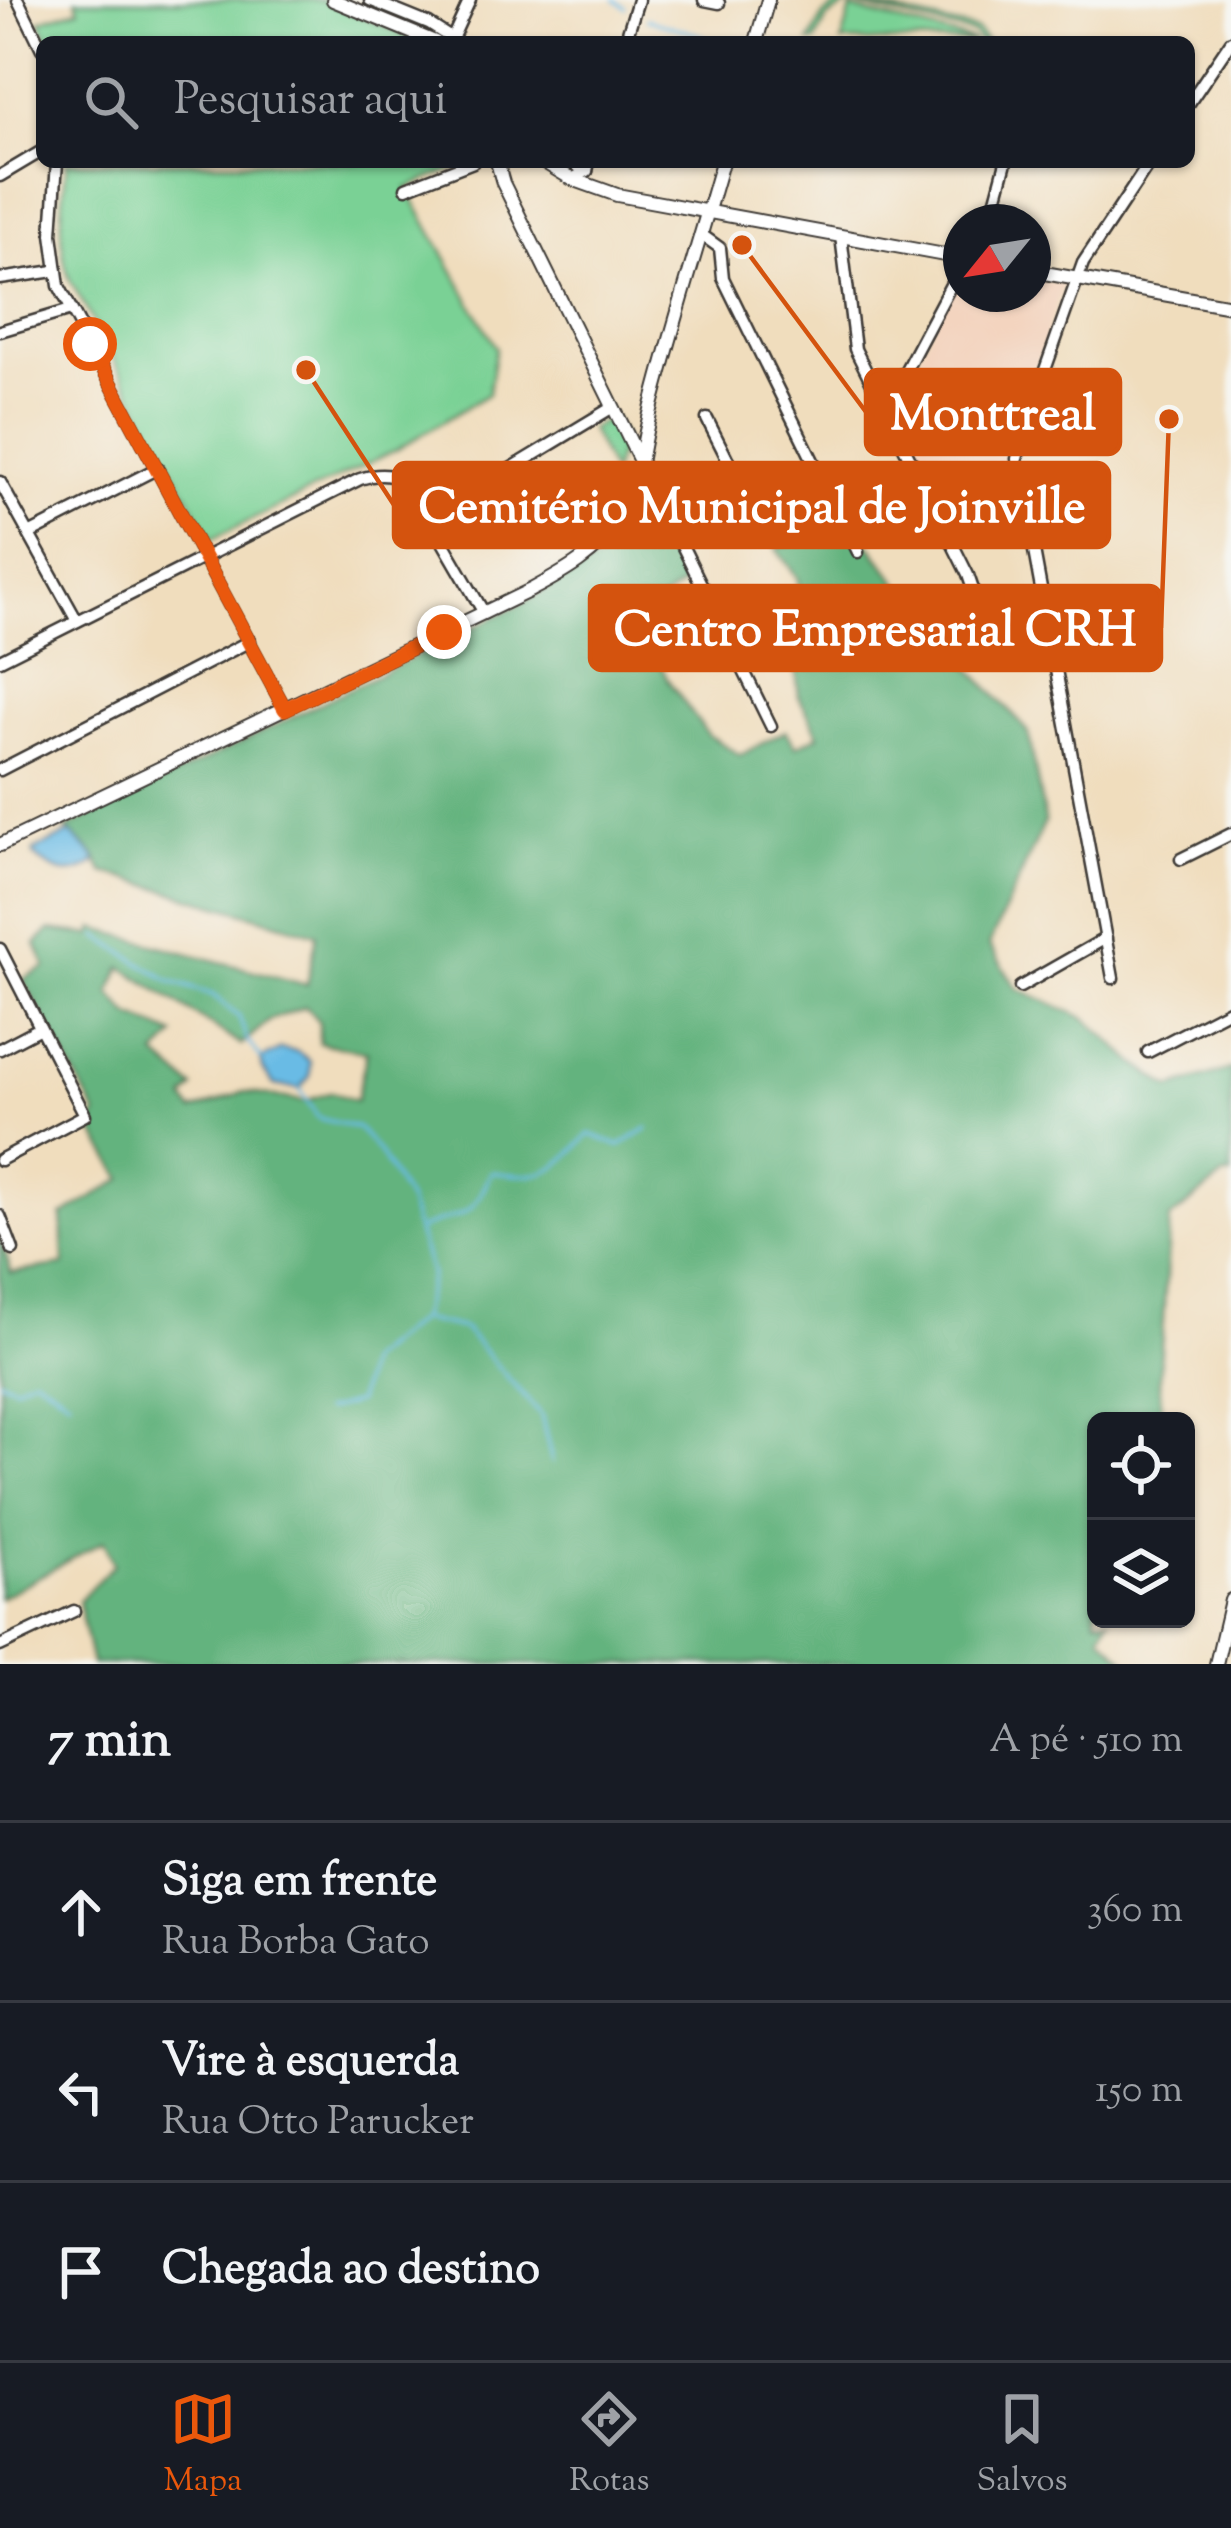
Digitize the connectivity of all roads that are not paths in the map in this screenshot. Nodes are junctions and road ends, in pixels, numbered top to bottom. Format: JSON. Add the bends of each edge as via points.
{"nodes":[{"id":1,"x":18,"y":0,"type":"edge"},
{"id":2,"x":333,"y":0,"type":"edge"},
{"id":3,"x":370,"y":0,"type":"edge"},
{"id":4,"x":470,"y":0,"type":"edge"},
{"id":5,"x":638,"y":0,"type":"edge"},
{"id":6,"x":704,"y":0,"type":"edge"},
{"id":7,"x":768,"y":0,"type":"edge"},
{"id":8,"x":719,"y":3,"type":"dead end"},
{"id":9,"x":391,"y":9,"type":"edge"},
{"id":10,"x":427,"y":36,"type":"edge"},
{"id":11,"x":443,"y":36,"type":"edge"},
{"id":12,"x":455,"y":36,"type":"edge"},
{"id":13,"x":627,"y":36,"type":"edge"},
{"id":14,"x":758,"y":36,"type":"edge"},
{"id":15,"x":36,"y":37,"type":"edge"},
{"id":16,"x":1231,"y":40,"type":"edge"},
{"id":17,"x":1195,"y":95,"type":"edge"},
{"id":18,"x":36,"y":155,"type":"edge"},
{"id":19,"x":57,"y":168,"type":"edge"},
{"id":20,"x":458,"y":168,"type":"edge"},
{"id":21,"x":502,"y":168,"type":"edge"},
{"id":22,"x":554,"y":168,"type":"edge"},
{"id":23,"x":586,"y":168,"type":"edge"},
{"id":24,"x":720,"y":168,"type":"edge"},
{"id":25,"x":1004,"y":168,"type":"edge"},
{"id":26,"x":1146,"y":168,"type":"edge"},
{"id":27,"x":0,"y":176,"type":"edge"},
{"id":28,"x":572,"y":179,"type":"junction"},
{"id":29,"x":406,"y":188,"type":"dead end"},
{"id":30,"x":995,"y":204,"type":"edge"},
{"id":31,"x":708,"y":213,"type":"junction"},
{"id":32,"x":733,"y":218,"type":"junction"},
{"id":33,"x":701,"y":236,"type":"junction"},
{"id":34,"x":841,"y":236,"type":"junction"},
{"id":35,"x":943,"y":258,"type":"edge"},
{"id":36,"x":55,"y":272,"type":"junction"},
{"id":37,"x":1051,"y":274,"type":"edge"},
{"id":38,"x":1078,"y":278,"type":"junction"},
{"id":39,"x":0,"y":279,"type":"edge"},
{"id":40,"x":943,"y":297,"type":"edge"},
{"id":41,"x":1231,"y":306,"type":"edge"},
{"id":42,"x":70,"y":310,"type":"junction"},
{"id":43,"x":0,"y":331,"type":"edge"},
{"id":44,"x":614,"y":407,"type":"junction"},
{"id":45,"x":885,"y":409,"type":"junction"},
{"id":46,"x":649,"y":419,"type":"junction"},
{"id":47,"x":706,"y":419,"type":"dead end"},
{"id":48,"x":622,"y":424,"type":"junction"},
{"id":49,"x":640,"y":460,"type":"junction"},
{"id":50,"x":816,"y":466,"type":"junction"},
{"id":51,"x":158,"y":468,"type":"junction"},
{"id":52,"x":0,"y":482,"type":"edge"},
{"id":53,"x":748,"y":501,"type":"junction"},
{"id":54,"x":429,"y":518,"type":"junction"},
{"id":55,"x":764,"y":531,"type":"dead end"},
{"id":56,"x":29,"y":534,"type":"junction"},
{"id":57,"x":858,"y":551,"type":"dead end"},
{"id":58,"x":206,"y":557,"type":"junction"},
{"id":59,"x":980,"y":610,"type":"dead end"},
{"id":60,"x":484,"y":613,"type":"junction"},
{"id":61,"x":77,"y":622,"type":"junction"},
{"id":62,"x":774,"y":628,"type":"dead end"},
{"id":63,"x":250,"y":641,"type":"junction"},
{"id":64,"x":736,"y":654,"type":"junction"},
{"id":65,"x":0,"y":660,"type":"edge"},
{"id":66,"x":285,"y":709,"type":"junction"},
{"id":67,"x":772,"y":726,"type":"dead end"},
{"id":68,"x":0,"y":770,"type":"edge"},
{"id":69,"x":1231,"y":834,"type":"edge"},
{"id":70,"x":0,"y":845,"type":"edge"},
{"id":71,"x":1181,"y":859,"type":"dead end"},
{"id":72,"x":1106,"y":938,"type":"junction"},
{"id":73,"x":0,"y":949,"type":"edge"},
{"id":74,"x":1113,"y":978,"type":"dead end"},
{"id":75,"x":1020,"y":987,"type":"dead end"},
{"id":76,"x":1231,"y":1010,"type":"edge"},
{"id":77,"x":40,"y":1028,"type":"junction"},
{"id":78,"x":0,"y":1049,"type":"edge"},
{"id":79,"x":1148,"y":1052,"type":"dead end"},
{"id":80,"x":0,"y":1160,"type":"edge"},
{"id":81,"x":0,"y":1216,"type":"edge"},
{"id":82,"x":13,"y":1250,"type":"dead end"},
{"id":83,"x":1231,"y":1600,"type":"edge"},
{"id":84,"x":74,"y":1611,"type":"dead end"},
{"id":85,"x":0,"y":1646,"type":"edge"},
{"id":86,"x":1216,"y":1664,"type":"edge"}],
"edges":[{"from":1,"to":15,"type":"street"},
{"from":2,"to":9,"type":"main road"},
{"from":3,"to":9,"type":"street"},
{"from":4,"to":12,"type":"street"},
{"from":5,"to":13,"type":"street"},
{"from":6,"to":8,"type":"street"},
{"from":7,"to":14,"type":"main road"},
{"from":9,"to":10,"type":"main road"},
{"from":9,"to":11,"type":"street"},
{"from":16,"to":17,"type":"street"},
{"from":18,"to":27,"type":"street"},
{"from":19,"to":36,"type":"street"},
{"from":20,"to":29,"type":"street"},
{"from":21,"to":44,"type":"main road"},
{"from":22,"to":28,"type":"main road"},
{"from":23,"to":28,"type":"street"},
{"from":24,"to":31,"type":"main road"},
{"from":25,"to":30,"type":"street"},
{"from":26,"to":38,"type":"street"},
{"from":28,"to":31,"type":"main road"},
{"from":31,"to":32,"type":"main road"},
{"from":31,"to":33,"type":"main road"},
{"from":32,"to":33,"type":"main road"},
{"from":32,"to":34,"type":"main road"},
{"from":33,"to":46,"type":"main road"},
{"from":33,"to":50,"type":"street","via":[[720,248],[723,278]]},
{"from":34,"to":35,"type":"main road"},
{"from":34,"to":45,"type":"street","via":[[853,339]]},
{"from":36,"to":39,"type":"street"},
{"from":36,"to":42,"type":"street"},
{"from":37,"to":38,"type":"main road"},
{"from":38,"to":41,"type":"main road"},
{"from":38,"to":72,"type":"street","via":[[1016,470]]},
{"from":40,"to":45,"type":"street"},
{"from":42,"to":43,"type":"street"},
{"from":42,"to":51,"type":"street"},
{"from":44,"to":48,"type":"main road"},
{"from":44,"to":54,"type":"street"},
{"from":45,"to":59,"type":"street"},
{"from":46,"to":48,"type":"main road","via":[[637,429]]},
{"from":46,"to":49,"type":"main road"},
{"from":47,"to":53,"type":"street"},
{"from":48,"to":49,"type":"main road"},
{"from":49,"to":60,"type":"main road","via":[[626,509],[604,540]]},
{"from":49,"to":64,"type":"street"},
{"from":50,"to":53,"type":"street"},
{"from":50,"to":57,"type":"street"},
{"from":51,"to":56,"type":"street"},
{"from":51,"to":58,"type":"street"},
{"from":52,"to":56,"type":"street"},
{"from":53,"to":55,"type":"street"},
{"from":54,"to":58,"type":"street","via":[[407,484],[389,474],[360,479]]},
{"from":54,"to":60,"type":"street"},
{"from":56,"to":61,"type":"street"},
{"from":58,"to":61,"type":"street"},
{"from":58,"to":63,"type":"street"},
{"from":60,"to":66,"type":"main road"},
{"from":61,"to":65,"type":"street"},
{"from":62,"to":64,"type":"street"},
{"from":63,"to":66,"type":"street"},
{"from":63,"to":68,"type":"street"},
{"from":64,"to":67,"type":"street"},
{"from":66,"to":70,"type":"main road"},
{"from":69,"to":71,"type":"street"},
{"from":72,"to":74,"type":"street"},
{"from":72,"to":75,"type":"street"},
{"from":73,"to":77,"type":"street"},
{"from":76,"to":79,"type":"street"},
{"from":77,"to":78,"type":"street"},
{"from":77,"to":80,"type":"street","via":[[85,1115]]},
{"from":81,"to":82,"type":"street"},
{"from":83,"to":86,"type":"main road"},
{"from":84,"to":85,"type":"street"}]}
